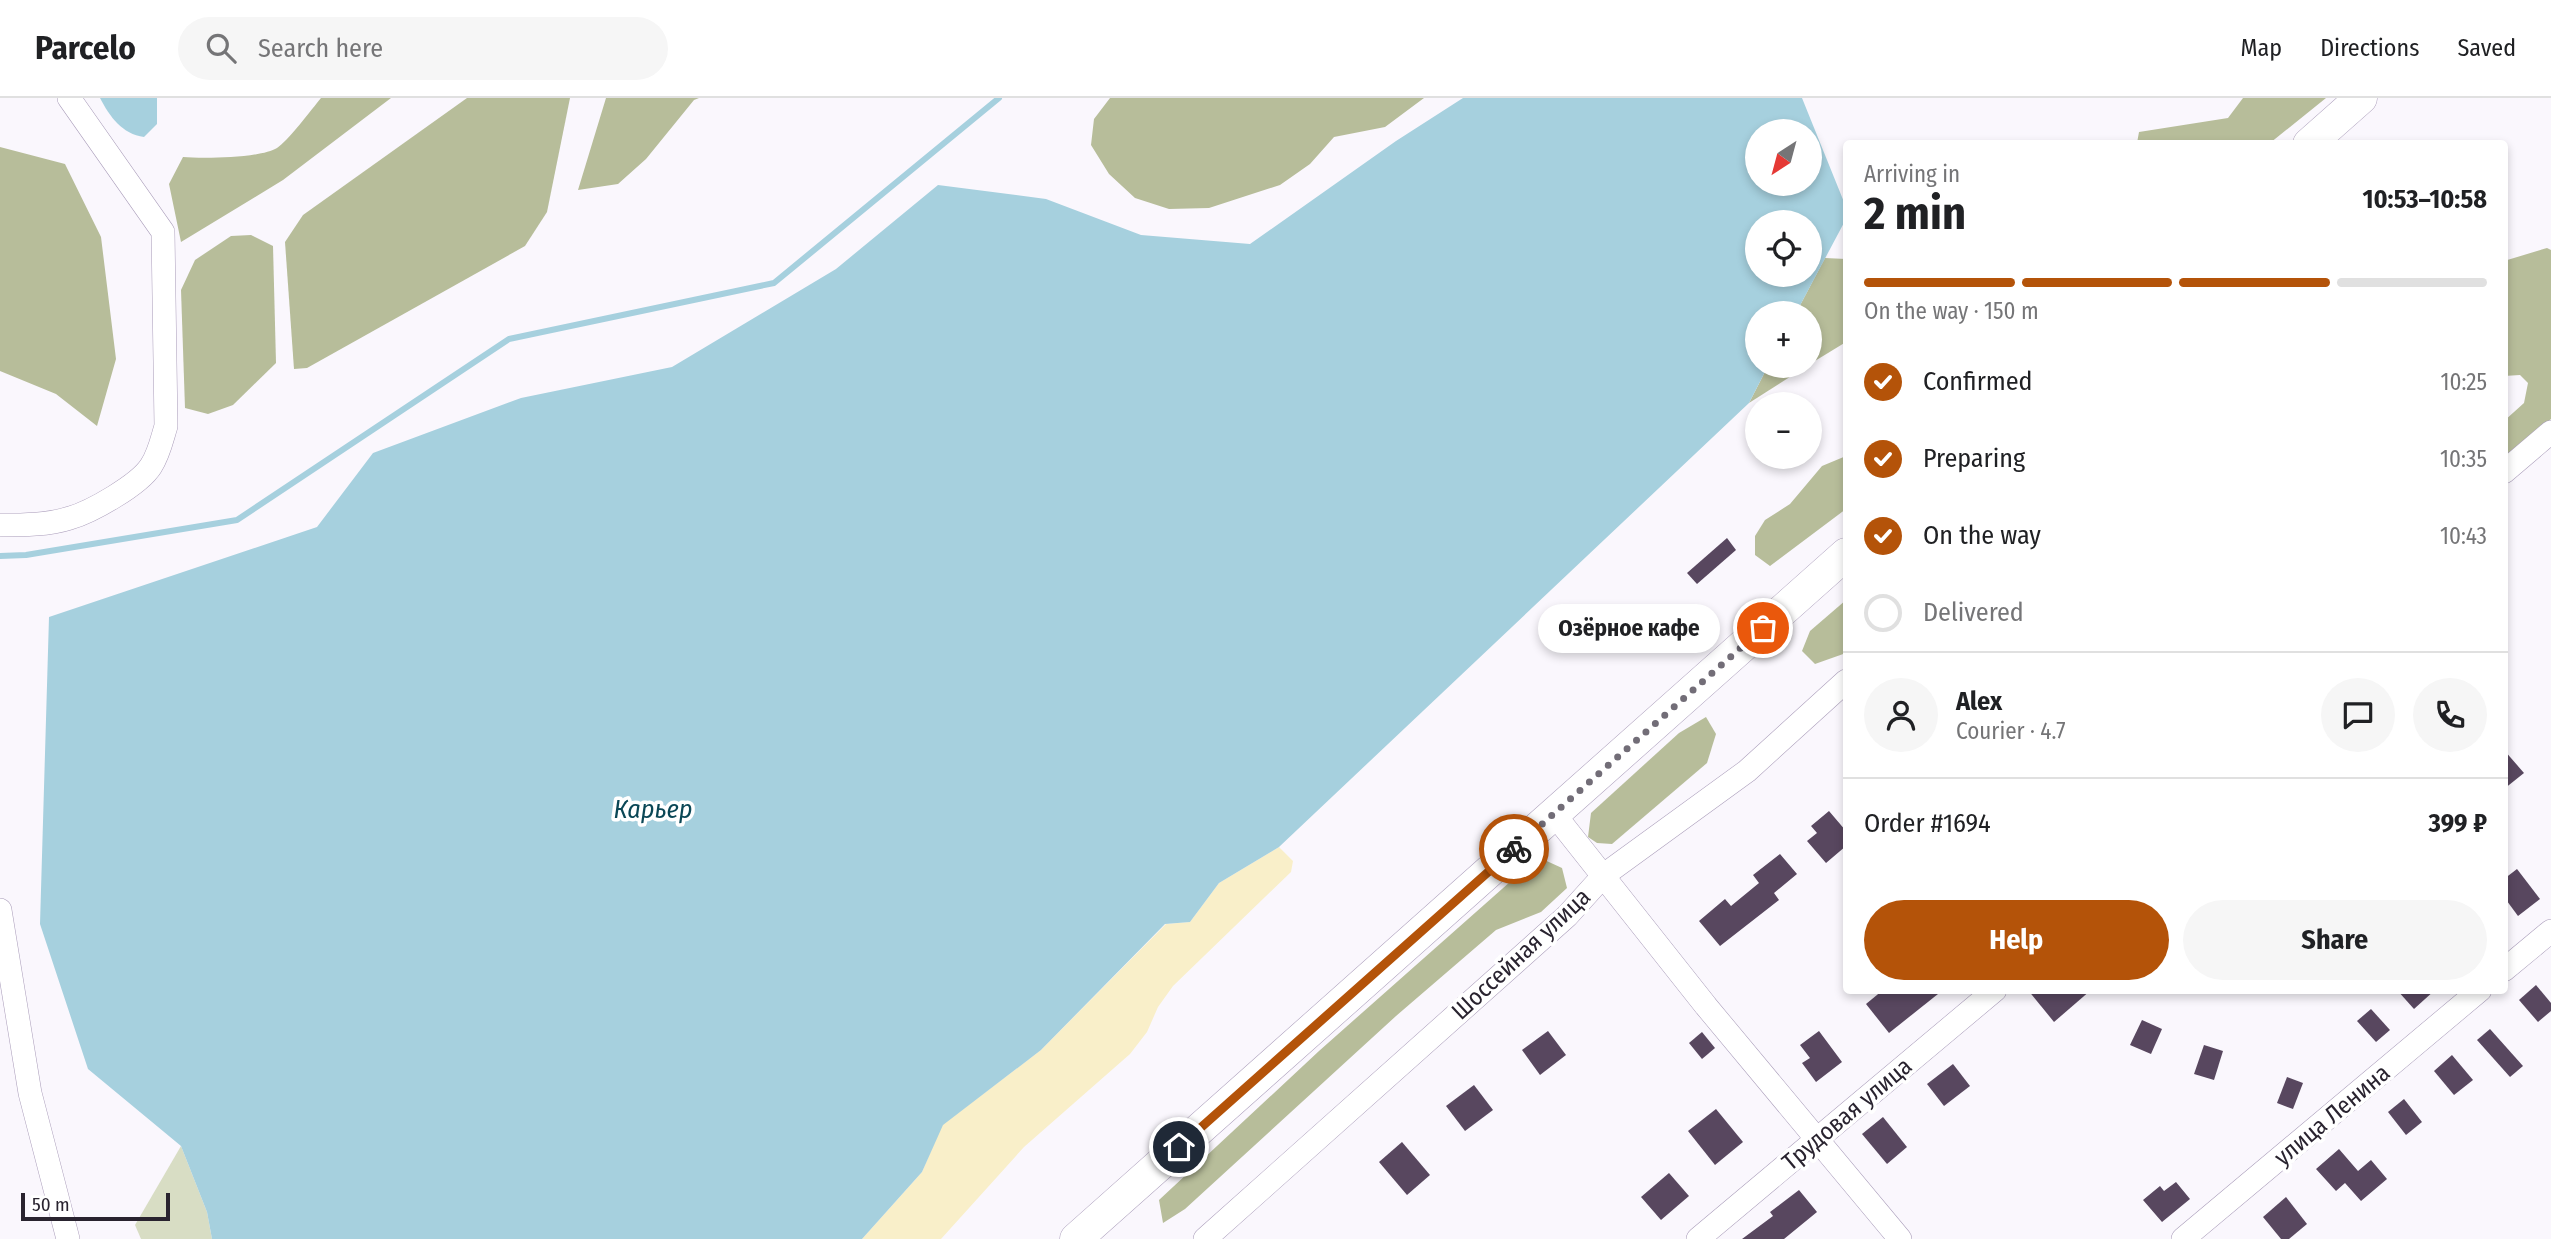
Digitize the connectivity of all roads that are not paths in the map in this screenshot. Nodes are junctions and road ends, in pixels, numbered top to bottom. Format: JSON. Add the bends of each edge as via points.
{"nodes":[{"id":1,"x":69,"y":98,"type":"edge"},
{"id":2,"x":2361,"y":98,"type":"edge"},
{"id":3,"x":2314,"y":140,"type":"edge"},
{"id":4,"x":2551,"y":432,"type":"edge"},
{"id":5,"x":2508,"y":469,"type":"edge"},
{"id":6,"x":0,"y":525,"type":"edge"},
{"id":7,"x":1843,"y":557,"type":"edge"},
{"id":8,"x":1843,"y":684,"type":"edge"},
{"id":9,"x":1554,"y":814,"type":"junction"},
{"id":10,"x":1604,"y":875,"type":"junction"},
{"id":11,"x":0,"y":911,"type":"edge"},
{"id":12,"x":2551,"y":931,"type":"edge"},
{"id":13,"x":2508,"y":967,"type":"edge"},
{"id":14,"x":1991,"y":994,"type":"edge"},
{"id":15,"x":2475,"y":994,"type":"edge"},
{"id":16,"x":1816,"y":1140,"type":"junction"},
{"id":17,"x":68,"y":1239,"type":"edge"},
{"id":18,"x":1076,"y":1239,"type":"edge"},
{"id":19,"x":1205,"y":1239,"type":"edge"},
{"id":20,"x":1699,"y":1239,"type":"edge"},
{"id":21,"x":1900,"y":1239,"type":"edge"},
{"id":22,"x":2183,"y":1239,"type":"edge"}],
"edges":[{"from":1,"to":6,"type":"street","via":[[163,232],[166,426],[150,468],[129,489],[72,518]]},
{"from":2,"to":3,"type":"main road"},
{"from":4,"to":5,"type":"street"},
{"from":7,"to":9,"type":"main road"},
{"from":8,"to":10,"type":"street","name":"Шоссейная улица","via":[[1747,771]]},
{"from":9,"to":10,"type":"street"},
{"from":9,"to":18,"type":"main road"},
{"from":10,"to":16,"type":"street"},
{"from":10,"to":19,"type":"street","name":"Шоссейная улица","via":[[1567,916]]},
{"from":11,"to":17,"type":"street","via":[[30,1093]]},
{"from":12,"to":13,"type":"street"},
{"from":14,"to":16,"type":"street","name":"Трудовая улица"},
{"from":15,"to":22,"type":"street","name":"улица Ленина"},
{"from":16,"to":20,"type":"street","name":"Трудовая улица"},
{"from":16,"to":21,"type":"street"}]}
